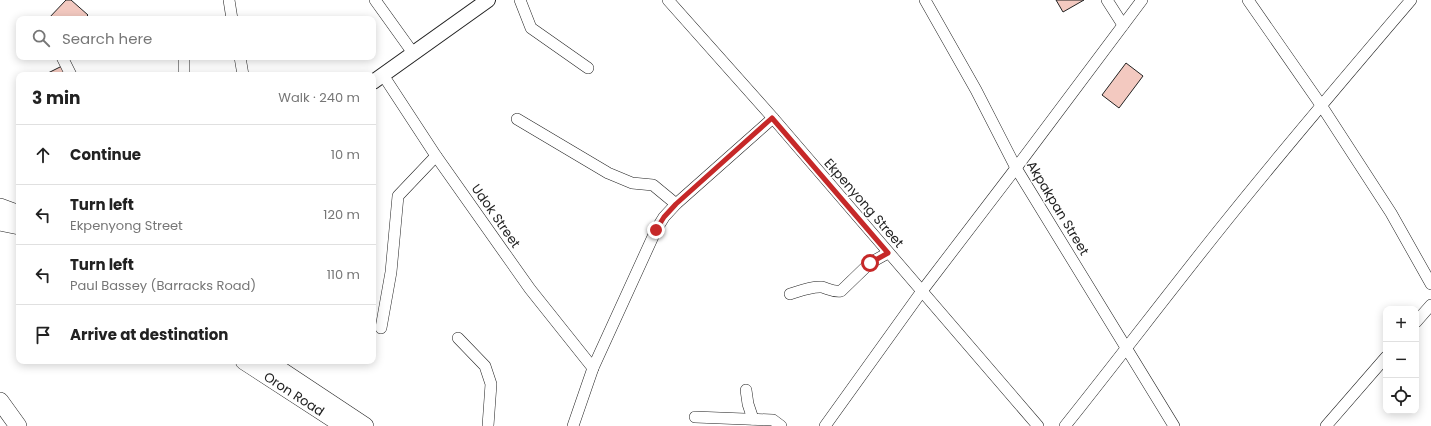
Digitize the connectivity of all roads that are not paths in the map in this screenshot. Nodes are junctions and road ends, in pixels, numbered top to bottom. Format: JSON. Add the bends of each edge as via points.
{"nodes":[{"id":1,"x":229,"y":0,"type":"edge"},
{"id":2,"x":375,"y":0,"type":"edge"},
{"id":3,"x":488,"y":0,"type":"edge"},
{"id":4,"x":520,"y":0,"type":"edge"},
{"id":5,"x":668,"y":0,"type":"edge"},
{"id":6,"x":925,"y":0,"type":"edge"},
{"id":7,"x":1108,"y":0,"type":"edge"},
{"id":8,"x":1142,"y":0,"type":"edge"},
{"id":9,"x":1248,"y":0,"type":"edge"},
{"id":10,"x":1411,"y":0,"type":"edge"},
{"id":11,"x":232,"y":16,"type":"edge"},
{"id":12,"x":1123,"y":25,"type":"junction"},
{"id":13,"x":413,"y":54,"type":"junction"},
{"id":14,"x":64,"y":60,"type":"edge"},
{"id":15,"x":184,"y":60,"type":"edge"},
{"id":16,"x":240,"y":60,"type":"edge"},
{"id":17,"x":588,"y":68,"type":"dead end"},
{"id":18,"x":70,"y":72,"type":"edge"},
{"id":19,"x":184,"y":72,"type":"edge"},
{"id":20,"x":242,"y":72,"type":"edge"},
{"id":21,"x":378,"y":78,"type":"edge"},
{"id":22,"x":1321,"y":105,"type":"junction"},
{"id":23,"x":772,"y":118,"type":"junction"},
{"id":24,"x":517,"y":119,"type":"dead end"},
{"id":25,"x":436,"y":156,"type":"junction"},
{"id":26,"x":1016,"y":168,"type":"junction"},
{"id":27,"x":676,"y":204,"type":"junction"},
{"id":28,"x":0,"y":207,"type":"edge"},
{"id":29,"x":16,"y":213,"type":"edge"},
{"id":30,"x":0,"y":222,"type":"edge"},
{"id":31,"x":16,"y":225,"type":"edge"},
{"id":32,"x":888,"y":253,"type":"junction"},
{"id":33,"x":1431,"y":284,"type":"edge"},
{"id":34,"x":922,"y":291,"type":"junction"},
{"id":35,"x":790,"y":294,"type":"dead end"},
{"id":36,"x":1431,"y":304,"type":"edge"},
{"id":37,"x":1419,"y":318,"type":"edge"},
{"id":38,"x":381,"y":328,"type":"dead end"},
{"id":39,"x":458,"y":338,"type":"dead end"},
{"id":40,"x":1127,"y":348,"type":"junction"},
{"id":41,"x":1383,"y":360,"type":"edge"},
{"id":42,"x":248,"y":364,"type":"edge"},
{"id":43,"x":272,"y":364,"type":"edge"},
{"id":44,"x":593,"y":368,"type":"junction"},
{"id":45,"x":746,"y":390,"type":"dead end"},
{"id":46,"x":0,"y":401,"type":"edge"},
{"id":47,"x":695,"y":417,"type":"dead end"},
{"id":48,"x":0,"y":419,"type":"edge"},
{"id":49,"x":753,"y":419,"type":"junction"},
{"id":50,"x":336,"y":423,"type":"edge"},
{"id":51,"x":5,"y":426,"type":"edge"},
{"id":52,"x":18,"y":426,"type":"edge"},
{"id":53,"x":365,"y":426,"type":"edge"},
{"id":54,"x":488,"y":426,"type":"edge"},
{"id":55,"x":573,"y":426,"type":"edge"},
{"id":56,"x":781,"y":426,"type":"edge"},
{"id":57,"x":826,"y":426,"type":"edge"},
{"id":58,"x":1038,"y":426,"type":"edge"},
{"id":59,"x":1065,"y":426,"type":"edge"},
{"id":60,"x":1174,"y":426,"type":"edge"},
{"id":61,"x":1326,"y":426,"type":"edge"}],
"edges":[{"from":1,"to":11,"type":"street"},
{"from":2,"to":13,"type":"street"},
{"from":3,"to":13,"type":"main road"},
{"from":4,"to":17,"type":"street","via":[[531,28]]},
{"from":5,"to":23,"type":"street","name":"Ekpenyong Street"},
{"from":6,"to":26,"type":"street","name":"Akpakpan Street"},
{"from":7,"to":12,"type":"street"},
{"from":8,"to":12,"type":"street"},
{"from":9,"to":22,"type":"street"},
{"from":10,"to":22,"type":"street"},
{"from":12,"to":26,"type":"street"},
{"from":13,"to":21,"type":"main road"},
{"from":14,"to":18,"type":"street"},
{"from":15,"to":19,"type":"street"},
{"from":16,"to":20,"type":"street"},
{"from":21,"to":25,"type":"street","name":"Udok Street"},
{"from":22,"to":33,"type":"street","via":[[1391,213]]},
{"from":22,"to":40,"type":"street"},
{"from":23,"to":27,"type":"street"},
{"from":23,"to":32,"type":"street","name":"Ekpenyong Street"},
{"from":24,"to":27,"type":"street","via":[[608,173],[632,183],[653,185]]},
{"from":25,"to":38,"type":"street","via":[[398,196],[391,272]]},
{"from":25,"to":44,"type":"street","name":"Udok Street","via":[[530,289]]},
{"from":26,"to":34,"type":"street"},
{"from":26,"to":40,"type":"street","name":"Akpakpan Street"},
{"from":27,"to":44,"type":"street","via":[[656,230]]},
{"from":28,"to":29,"type":"highway"},
{"from":30,"to":31,"type":"highway"},
{"from":32,"to":34,"type":"street","name":"Ekpenyong Street"},
{"from":32,"to":35,"type":"street","via":[[870,263],[841,290],[834,291],[821,287]]},
{"from":34,"to":57,"type":"street"},
{"from":34,"to":58,"type":"street","name":"Ekpenyong Street"},
{"from":36,"to":37,"type":"street"},
{"from":39,"to":54,"type":"street","via":[[485,366],[491,384]]},
{"from":40,"to":59,"type":"street"},
{"from":40,"to":60,"type":"street","name":"Akpakpan Street"},
{"from":41,"to":61,"type":"street"},
{"from":42,"to":50,"type":"highway","name":"Oron Road"},
{"from":43,"to":53,"type":"highway"},
{"from":44,"to":55,"type":"street"},
{"from":45,"to":49,"type":"street"},
{"from":46,"to":52,"type":"highway"},
{"from":47,"to":49,"type":"street"},
{"from":48,"to":51,"type":"highway"},
{"from":49,"to":56,"type":"street","via":[[773,420]]}]}
